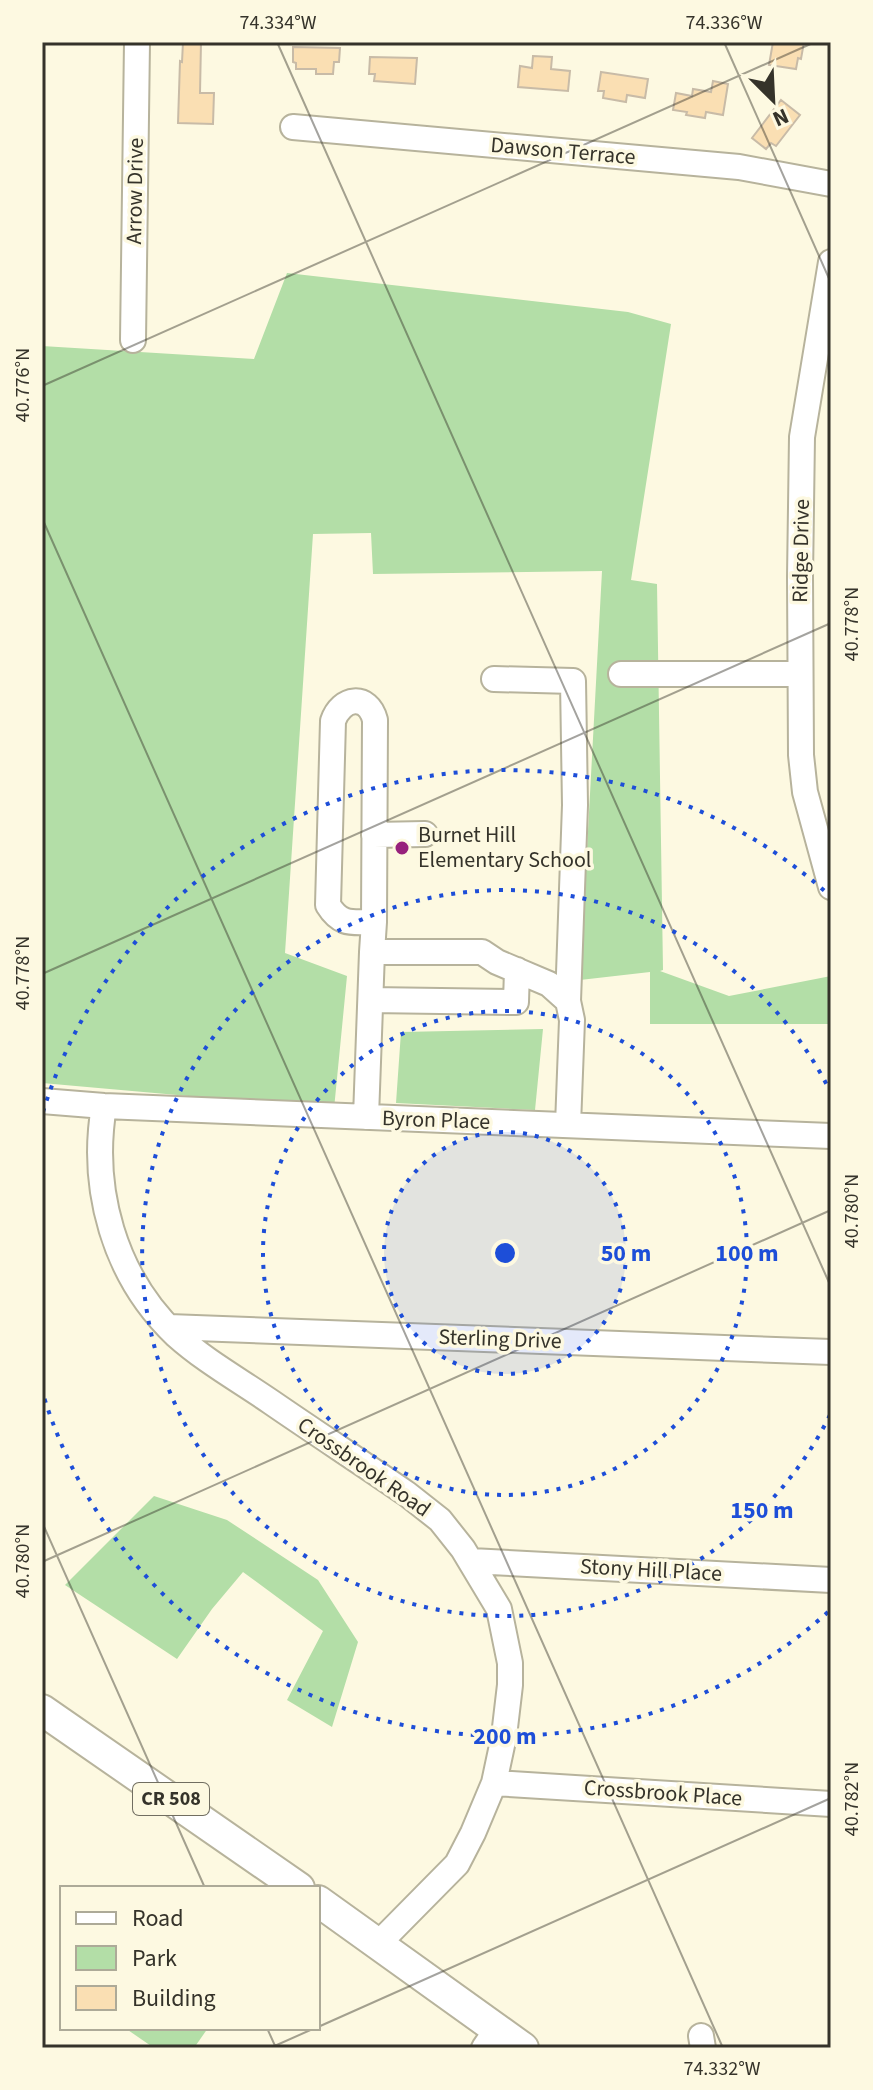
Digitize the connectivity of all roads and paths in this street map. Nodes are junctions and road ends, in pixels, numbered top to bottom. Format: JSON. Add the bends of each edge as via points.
{"nodes":[{"id":1,"x":137,"y":42,"type":"edge"},
{"id":2,"x":293,"y":127,"type":"dead end"},
{"id":3,"x":831,"y":184,"type":"edge"},
{"id":4,"x":831,"y":262,"type":"edge"},
{"id":5,"x":133,"y":340,"type":"dead end"},
{"id":6,"x":621,"y":674,"type":"dead end"},
{"id":7,"x":800,"y":674,"type":"junction"},
{"id":8,"x":494,"y":679,"type":"dead end"},
{"id":9,"x":375,"y":744,"type":"junction"},
{"id":10,"x":332,"y":745,"type":"junction"},
{"id":11,"x":425,"y":834,"type":"dead end"},
{"id":12,"x":374,"y":835,"type":"junction"},
{"id":13,"x":831,"y":887,"type":"edge"},
{"id":14,"x":374,"y":922,"type":"junction"},
{"id":15,"x":372,"y":952,"type":"junction"},
{"id":16,"x":517,"y":970,"type":"junction"},
{"id":17,"x":371,"y":1000,"type":"junction"},
{"id":18,"x":568,"y":1001,"type":"junction"},
{"id":19,"x":42,"y":1101,"type":"edge"},
{"id":20,"x":104,"y":1106,"type":"junction"},
{"id":21,"x":366,"y":1117,"type":"junction"},
{"id":22,"x":568,"y":1125,"type":"junction"},
{"id":23,"x":831,"y":1136,"type":"edge"},
{"id":24,"x":169,"y":1327,"type":"junction"},
{"id":25,"x":831,"y":1352,"type":"edge"},
{"id":26,"x":471,"y":1561,"type":"junction"},
{"id":27,"x":831,"y":1580,"type":"edge"},
{"id":28,"x":42,"y":1710,"type":"edge"},
{"id":29,"x":494,"y":1783,"type":"junction"},
{"id":30,"x":831,"y":1804,"type":"edge"},
{"id":31,"x":296,"y":1886,"type":"edge"},
{"id":32,"x":320,"y":1902,"type":"edge"},
{"id":33,"x":379,"y":1943,"type":"junction"},
{"id":34,"x":490,"y":2039,"type":"edge"},
{"id":35,"x":523,"y":2048,"type":"edge"}],
"edges":[{"from":1,"to":5,"type":"street","name":"Arrow Drive"},
{"from":2,"to":3,"type":"street","name":"Dawson Terrace","via":[[739,167]]},
{"from":4,"to":7,"type":"street","name":"Ridge Drive","via":[[802,437]]},
{"from":6,"to":7,"type":"street"},
{"from":7,"to":13,"type":"street","name":"Ridge Drive","via":[[805,792]]},
{"from":8,"to":18,"type":"street","via":[[573,681]]},
{"from":9,"to":10,"type":"street"},
{"from":9,"to":10,"type":"street","via":[[373,713],[351,701],[335,713]]},
{"from":9,"to":12,"type":"street"},
{"from":10,"to":14,"type":"street","via":[[328,905],[344,922]]},
{"from":11,"to":12,"type":"street"},
{"from":12,"to":14,"type":"street"},
{"from":14,"to":15,"type":"street"},
{"from":15,"to":16,"type":"street","via":[[482,952]]},
{"from":15,"to":17,"type":"street"},
{"from":16,"to":17,"type":"street","via":[[516,1002]]},
{"from":16,"to":18,"type":"street","via":[[549,984]]},
{"from":17,"to":21,"type":"street"},
{"from":18,"to":22,"type":"street"},
{"from":19,"to":20,"type":"street","name":"Byron Place"},
{"from":20,"to":21,"type":"street","name":"Byron Place"},
{"from":20,"to":24,"type":"street","name":"Crossbrook Road","via":[[99,1145],[108,1222],[128,1271]]},
{"from":21,"to":22,"type":"street","name":"Byron Place"},
{"from":22,"to":23,"type":"street","name":"Byron Place"},
{"from":24,"to":25,"type":"street","name":"Sterling Drive"},
{"from":24,"to":26,"type":"street","name":"Crossbrook Road","via":[[194,1350],[407,1494],[440,1520]]},
{"from":26,"to":27,"type":"street","name":"Stony Hill Place"},
{"from":26,"to":29,"type":"street","name":"Crossbrook Road","via":[[499,1609],[510,1663]]},
{"from":28,"to":31,"type":"main road","number":"CR 508"},
{"from":29,"to":30,"type":"street","name":"Crossbrook Place"},
{"from":29,"to":33,"type":"street","name":"Crossbrook Road","via":[[457,1864]]},
{"from":32,"to":33,"type":"main road"},
{"from":33,"to":34,"type":"main road"},
{"from":34,"to":35,"type":"main road"}]}
